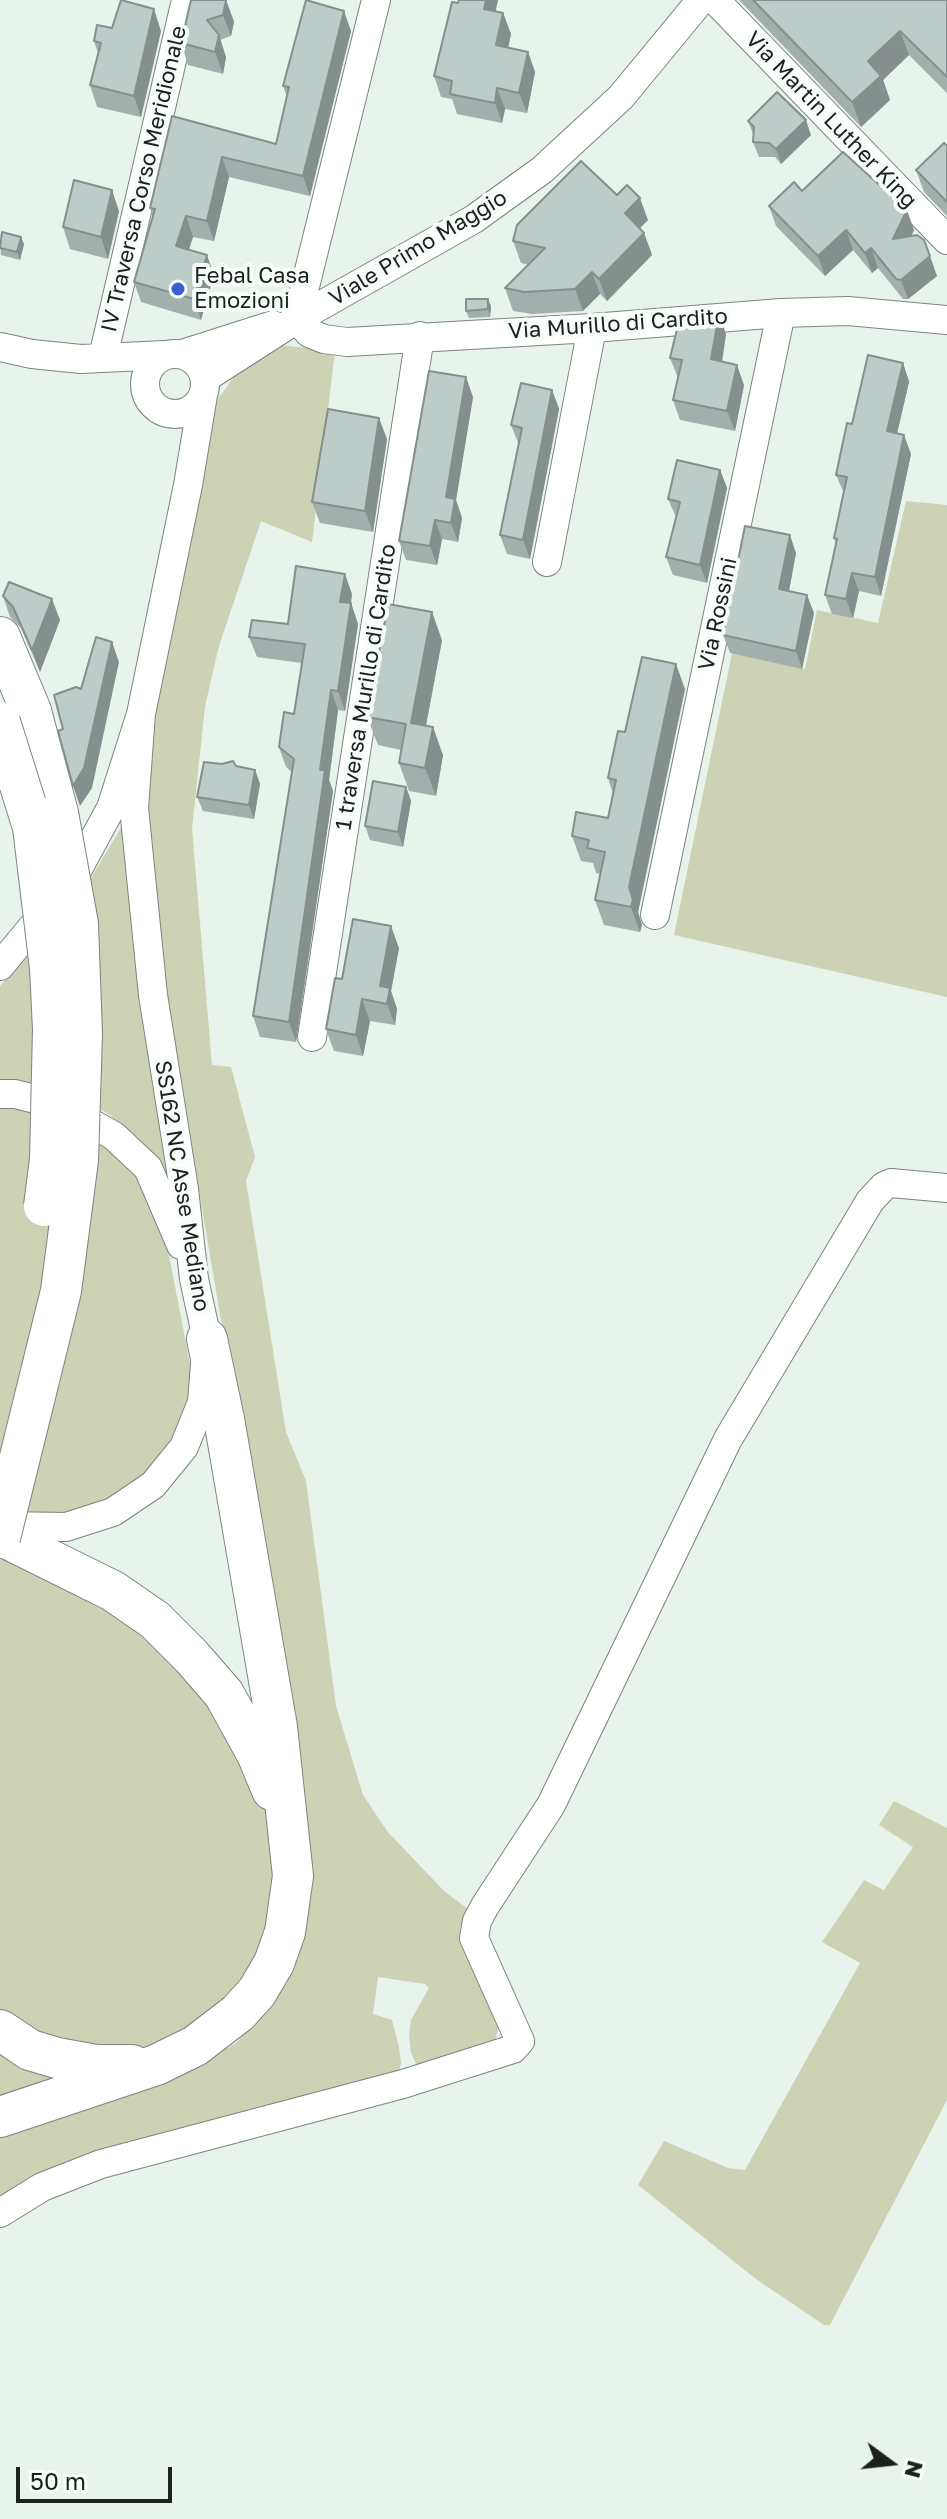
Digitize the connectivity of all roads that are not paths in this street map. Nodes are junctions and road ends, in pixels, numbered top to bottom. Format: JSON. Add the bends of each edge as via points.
{"nodes":[{"id":1,"x":186,"y":0,"type":"edge"},
{"id":2,"x":376,"y":0,"type":"edge"},
{"id":3,"x":701,"y":0,"type":"edge"},
{"id":4,"x":715,"y":0,"type":"edge"},
{"id":5,"x":947,"y":240,"type":"edge"},
{"id":6,"x":781,"y":313,"type":"junction"},
{"id":7,"x":297,"y":319,"type":"junction"},
{"id":8,"x":947,"y":320,"type":"edge"},
{"id":9,"x":592,"y":328,"type":"junction"},
{"id":10,"x":420,"y":336,"type":"junction"},
{"id":11,"x":0,"y":347,"type":"edge"},
{"id":12,"x":173,"y":355,"type":"junction"},
{"id":13,"x":103,"y":357,"type":"junction"},
{"id":14,"x":204,"y":386,"type":"junction"},
{"id":15,"x":159,"y":406,"type":"junction"},
{"id":16,"x":177,"y":534,"type":"junction"},
{"id":17,"x":547,"y":562,"type":"dead end"},
{"id":18,"x":0,"y":637,"type":"edge"},
{"id":19,"x":141,"y":714,"type":"junction"},
{"id":20,"x":0,"y":722,"type":"edge"},
{"id":21,"x":655,"y":915,"type":"dead end"},
{"id":22,"x":0,"y":966,"type":"edge"},
{"id":23,"x":312,"y":1037,"type":"dead end"},
{"id":24,"x":0,"y":1094,"type":"edge"},
{"id":25,"x":947,"y":1188,"type":"edge"},
{"id":26,"x":194,"y":1279,"type":"junction"},
{"id":27,"x":207,"y":1339,"type":"junction"},
{"id":28,"x":0,"y":1429,"type":"edge"},
{"id":29,"x":0,"y":1526,"type":"edge"},
{"id":30,"x":0,"y":1536,"type":"edge"},
{"id":31,"x":289,"y":1835,"type":"junction"},
{"id":32,"x":0,"y":2030,"type":"edge"},
{"id":33,"x":156,"y":2065,"type":"junction"},
{"id":34,"x":0,"y":2117,"type":"edge"},
{"id":35,"x":0,"y":2213,"type":"edge"}],
"edges":[{"from":1,"to":13,"type":"street","name":"IV Traversa Corso Meridionale"},
{"from":2,"to":7,"type":"street"},
{"from":3,"to":7,"type":"street","name":"Viale Primo Maggio","via":[[621,97],[542,170],[474,219]]},
{"from":4,"to":5,"type":"street","name":"Via Martin Luther King"},
{"from":6,"to":8,"type":"street","name":"Via Murillo di Cardito","via":[[848,311]]},
{"from":6,"to":9,"type":"street","name":"Via Murillo di Cardito"},
{"from":6,"to":21,"type":"street","name":"Via Rossini"},
{"from":7,"to":10,"type":"street","name":"Via Murillo di Cardito","via":[[309,333],[324,339]]},
{"from":7,"to":12,"type":"street","name":"Viale Primo Maggio"},
{"from":7,"to":14,"type":"street","name":"Viale Primo Maggio"},
{"from":9,"to":10,"type":"street","name":"Via Murillo di Cardito"},
{"from":9,"to":17,"type":"street"},
{"from":10,"to":23,"type":"street","name":"1 traversa Murillo di Cardito"},
{"from":11,"to":13,"type":"street","name":"Viale Primo Maggio","via":[[81,359]]},
{"from":12,"to":13,"type":"street","name":"Viale Primo Maggio"},
{"from":12,"to":14,"type":"street","via":[[197,363]]},
{"from":12,"to":15,"type":"street","via":[[149,368],[145,378]]},
{"from":13,"to":15,"type":"street"},
{"from":14,"to":15,"type":"street","via":[[190,410]]},
{"from":14,"to":16,"type":"street","name":"SS162 NC Asse Mediano"},
{"from":15,"to":16,"type":"street","name":"SS162 NC Asse Mediano","via":[[178,445]]},
{"from":16,"to":19,"type":"street","name":"SS162 NC Asse Mediano"},
{"from":18,"to":30,"type":"highway","bridge":true,"via":[[31,711],[58,813],[78,924],[82,1034],[78,1160],[61,1291]]},
{"from":19,"to":22,"type":"street","name":"SS162 NC Asse Mediano","via":[[111,808],[73,878]]},
{"from":19,"to":26,"type":"street","name":"SS162 NC Asse Mediano","via":[[134,808],[153,995]]},
{"from":20,"to":28,"type":"highway","bridge":true,"via":[[33,827],[53,1029],[50,1159],[36,1279]]},
{"from":24,"to":26,"type":"street","via":[[59,1105],[114,1136],[148,1168]]},
{"from":25,"to":35,"type":"street","via":[[891,1183],[870,1201],[728,1439],[551,1805],[477,1921],[474,1938],[520,2041],[513,2049],[403,2084],[101,2164],[42,2187]]},
{"from":26,"to":27,"type":"street","name":"SS162 NC Asse Mediano"},
{"from":27,"to":29,"type":"street","name":"SS162 NC Asse Mediano","via":[[202,1402],[184,1447],[153,1485],[113,1512],[66,1527]]},
{"from":27,"to":31,"type":"highway","via":[[277,1727]]},
{"from":30,"to":31,"type":"highway","via":[[113,1591],[155,1620],[191,1656],[224,1694],[257,1754]]},
{"from":31,"to":33,"type":"highway","via":[[292,1888],[274,1963],[238,2013],[195,2046]]},
{"from":32,"to":33,"type":"highway","via":[[30,2050],[57,2058],[96,2065]]},
{"from":33,"to":34,"type":"highway"}]}
